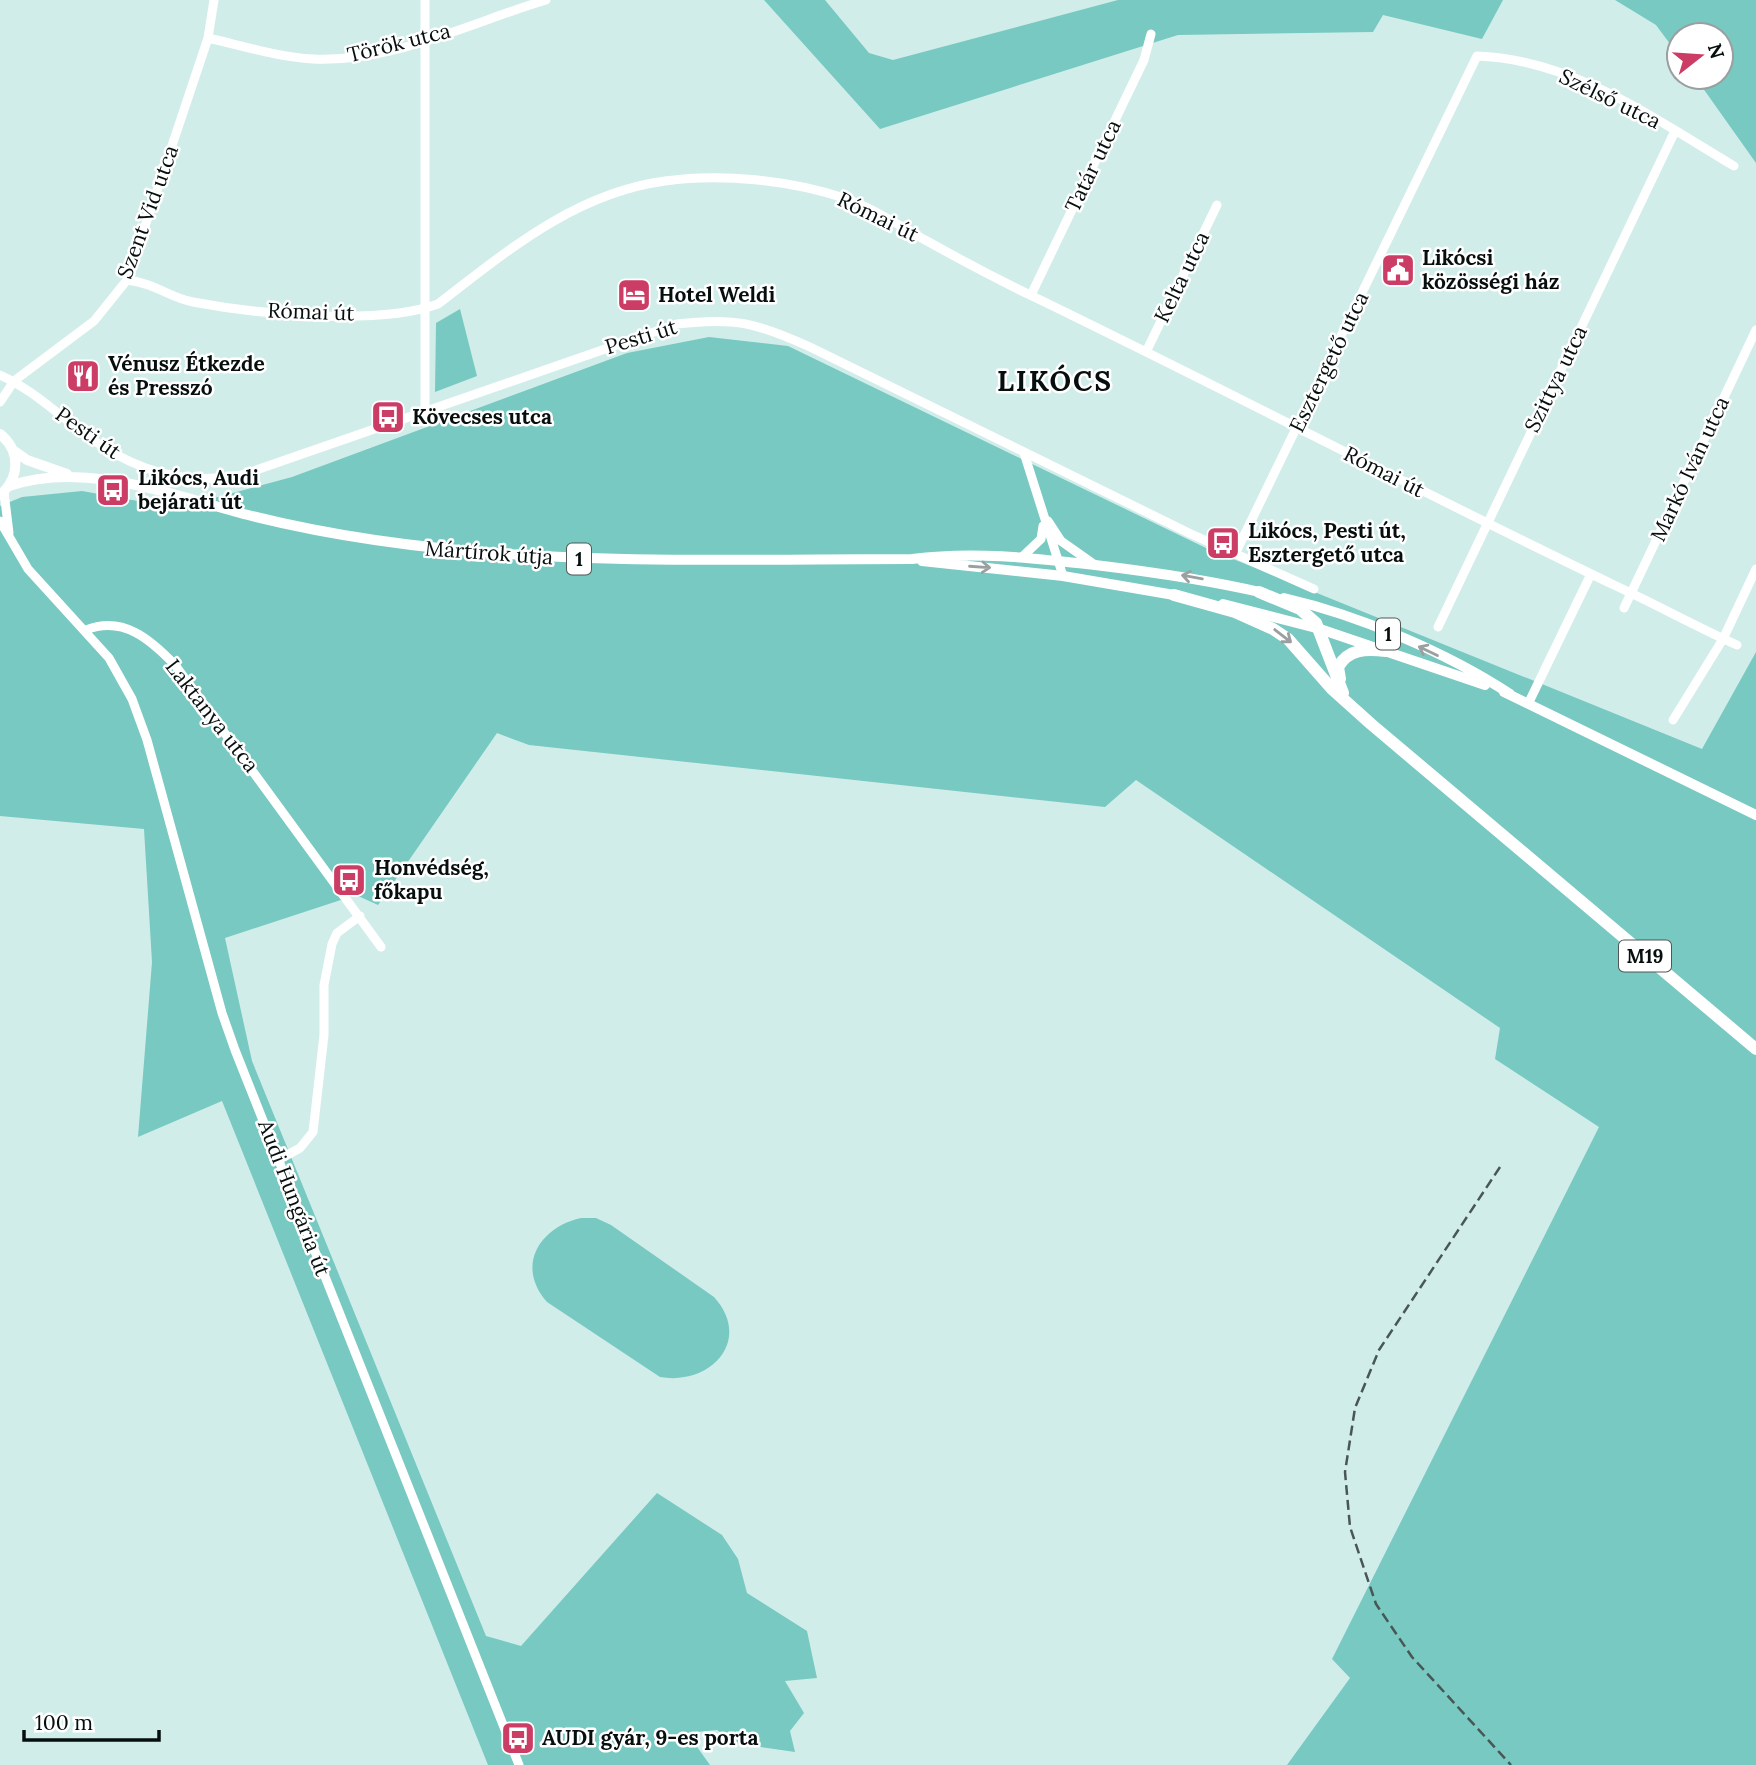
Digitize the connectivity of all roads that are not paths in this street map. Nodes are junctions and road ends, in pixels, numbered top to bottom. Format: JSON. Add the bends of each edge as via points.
{"nodes":[{"id":1,"x":214,"y":0,"type":"edge"},
{"id":2,"x":425,"y":0,"type":"edge"},
{"id":3,"x":546,"y":0,"type":"edge"},
{"id":4,"x":1151,"y":34,"type":"dead end"},
{"id":5,"x":208,"y":38,"type":"junction"},
{"id":6,"x":425,"y":40,"type":"junction"},
{"id":7,"x":1477,"y":56,"type":"joint"},
{"id":8,"x":1675,"y":131,"type":"junction"},
{"id":9,"x":1734,"y":166,"type":"dead end"},
{"id":10,"x":1217,"y":205,"type":"dead end"},
{"id":11,"x":127,"y":280,"type":"junction"},
{"id":12,"x":1031,"y":295,"type":"junction"},
{"id":13,"x":424,"y":309,"type":"junction"},
{"id":14,"x":1756,"y":330,"type":"edge"},
{"id":15,"x":1147,"y":350,"type":"junction"},
{"id":16,"x":0,"y":375,"type":"edge"},
{"id":17,"x":14,"y":381,"type":"junction"},
{"id":18,"x":0,"y":402,"type":"edge"},
{"id":19,"x":425,"y":411,"type":"junction"},
{"id":20,"x":1297,"y":428,"type":"junction"},
{"id":21,"x":0,"y":434,"type":"edge"},
{"id":22,"x":13,"y":450,"type":"junction"},
{"id":23,"x":1024,"y":453,"type":"junction"},
{"id":24,"x":72,"y":476,"type":"junction"},
{"id":25,"x":4,"y":491,"type":"edge"},
{"id":26,"x":1042,"y":510,"type":"junction"},
{"id":27,"x":0,"y":521,"type":"edge"},
{"id":28,"x":1486,"y":524,"type":"junction"},
{"id":29,"x":10,"y":538,"type":"junction"},
{"id":30,"x":1235,"y":554,"type":"junction"},
{"id":31,"x":1023,"y":557,"type":"junction"},
{"id":32,"x":912,"y":559,"type":"junction"},
{"id":33,"x":1057,"y":561,"type":"junction"},
{"id":34,"x":1095,"y":565,"type":"junction"},
{"id":35,"x":1756,"y":569,"type":"edge"},
{"id":36,"x":1591,"y":574,"type":"junction"},
{"id":37,"x":1063,"y":576,"type":"junction"},
{"id":38,"x":1314,"y":589,"type":"dead end"},
{"id":39,"x":1259,"y":592,"type":"junction"},
{"id":40,"x":1632,"y":593,"type":"junction"},
{"id":41,"x":1174,"y":595,"type":"junction"},
{"id":42,"x":1624,"y":608,"type":"dead end"},
{"id":43,"x":1438,"y":627,"type":"dead end"},
{"id":44,"x":1320,"y":629,"type":"junction"},
{"id":45,"x":86,"y":630,"type":"junction"},
{"id":46,"x":1723,"y":639,"type":"junction"},
{"id":47,"x":1737,"y":645,"type":"dead end"},
{"id":48,"x":1386,"y":651,"type":"junction"},
{"id":49,"x":1510,"y":694,"type":"junction"},
{"id":50,"x":1346,"y":699,"type":"junction"},
{"id":51,"x":1529,"y":702,"type":"junction"},
{"id":52,"x":1673,"y":720,"type":"dead end"},
{"id":53,"x":1756,"y":814,"type":"edge"},
{"id":54,"x":360,"y":916,"type":"junction"},
{"id":55,"x":381,"y":947,"type":"dead end"},
{"id":56,"x":1756,"y":1049,"type":"edge"},
{"id":57,"x":280,"y":1158,"type":"junction"},
{"id":58,"x":519,"y":1765,"type":"edge"}],
"edges":[{"from":1,"to":5,"type":"street","name":"Szent Vid utca"},
{"from":2,"to":6,"type":"street"},
{"from":3,"to":6,"type":"street","name":"Török utca"},
{"from":4,"to":12,"type":"street","name":"Tatár utca","via":[[1144,60]]},
{"from":5,"to":6,"type":"street","name":"Török utca","via":[[315,59],[360,57]]},
{"from":5,"to":11,"type":"street","name":"Szent Vid utca"},
{"from":6,"to":13,"type":"street"},
{"from":7,"to":8,"type":"street","name":"Szélső utca","via":[[1585,82]]},
{"from":7,"to":20,"type":"street","name":"Esztergető utca"},
{"from":8,"to":9,"type":"street","name":"Szélső utca"},
{"from":8,"to":28,"type":"street","name":"Szittya utca"},
{"from":10,"to":15,"type":"street","name":"Kelta utca"},
{"from":11,"to":13,"type":"street","name":"Római út","via":[[147,282],[189,302],[270,312],[361,315]]},
{"from":11,"to":17,"type":"street","name":"Szent Vid utca","via":[[75,339]]},
{"from":12,"to":13,"type":"street","name":"Római út","via":[[842,197],[789,185],[703,179],[639,187],[563,214],[438,304]]},
{"from":12,"to":15,"type":"street","name":"Római út"},
{"from":13,"to":19,"type":"street"},
{"from":14,"to":40,"type":"street","name":"Markó Iván utca"},
{"from":15,"to":20,"type":"street","name":"Római út"},
{"from":16,"to":17,"type":"street","name":"Pesti út"},
{"from":17,"to":18,"type":"street"},
{"from":17,"to":19,"type":"street","name":"Pesti út","via":[[90,439],[130,462],[184,480],[242,475]]},
{"from":19,"to":23,"type":"street","name":"Pesti út","via":[[677,324],[716,319],[757,325],[810,347]]},
{"from":20,"to":28,"type":"street","name":"Római út"},
{"from":20,"to":30,"type":"street","name":"Esztergető utca"},
{"from":21,"to":22,"type":"main road","name":"Mártírok útja","number":"1"},
{"from":22,"to":24,"type":"main road","name":"Mártírok útja","number":"1","via":[[27,460]]},
{"from":22,"to":25,"type":"main road","via":[[16,465]]},
{"from":23,"to":26,"type":"street"},
{"from":23,"to":30,"type":"street","name":"Pesti út"},
{"from":24,"to":25,"type":"main road","name":"Mártírok útja","number":"1","via":[[34,478]]},
{"from":24,"to":32,"type":"main road","name":"Mártírok útja","number":"1","via":[[134,486],[340,535],[454,552],[558,558]]},
{"from":25,"to":29,"type":"street"},
{"from":26,"to":31,"type":"street","via":[[1041,539]]},
{"from":26,"to":33,"type":"street"},
{"from":26,"to":34,"type":"street","via":[[1061,541]]},
{"from":27,"to":29,"type":"street"},
{"from":28,"to":36,"type":"street","name":"Római út"},
{"from":28,"to":43,"type":"street","name":"Szittya utca"},
{"from":29,"to":45,"type":"street","via":[[28,569]]},
{"from":30,"to":38,"type":"street","name":"Pesti út"},
{"from":31,"to":32,"type":"main road","number":"1","via":[[959,554]]},
{"from":31,"to":33,"type":"main road","number":"1"},
{"from":32,"to":37,"type":"main road","number":"1","one_way":true},
{"from":33,"to":34,"type":"main road","number":"1"},
{"from":33,"to":37,"type":"street"},
{"from":39,"to":34,"type":"main road","number":"1","one_way":true,"via":[[1163,572]]},
{"from":35,"to":46,"type":"street"},
{"from":36,"to":40,"type":"street","name":"Római út"},
{"from":36,"to":51,"type":"street"},
{"from":37,"to":41,"type":"main road","number":"1"},
{"from":39,"to":44,"type":"highway","via":[[1307,613]]},
{"from":49,"to":39,"type":"main road","number":"1","one_way":true,"via":[[1365,624]]},
{"from":40,"to":42,"type":"street","name":"Markó Iván utca"},
{"from":40,"to":46,"type":"street","name":"Római út"},
{"from":41,"to":44,"type":"main road","number":"1"},
{"from":41,"to":50,"type":"highway","one_way":true,"via":[[1273,629]]},
{"from":44,"to":48,"type":"main road","number":"1"},
{"from":44,"to":50,"type":"highway","via":[[1331,670]]},
{"from":45,"to":54,"type":"street","name":"Laktanya utca","via":[[105,626],[138,632],[175,665]]},
{"from":45,"to":57,"type":"street","name":"Audi Hungária út","via":[[121,678],[141,721],[222,1013]]},
{"from":46,"to":47,"type":"street","name":"Római út"},
{"from":46,"to":52,"type":"street"},
{"from":48,"to":49,"type":"main road","number":"1"},
{"from":48,"to":50,"type":"highway","via":[[1361,650],[1341,662]]},
{"from":49,"to":51,"type":"main road","number":"1"},
{"from":50,"to":56,"type":"highway","number":"M19"},
{"from":51,"to":53,"type":"main road","number":"1"},
{"from":54,"to":55,"type":"street","name":"Laktanya utca"},
{"from":54,"to":57,"type":"street","via":[[337,933],[332,944],[324,985],[324,1035],[313,1132],[300,1148]]},
{"from":57,"to":58,"type":"street","name":"Audi Hungária út"}]}
